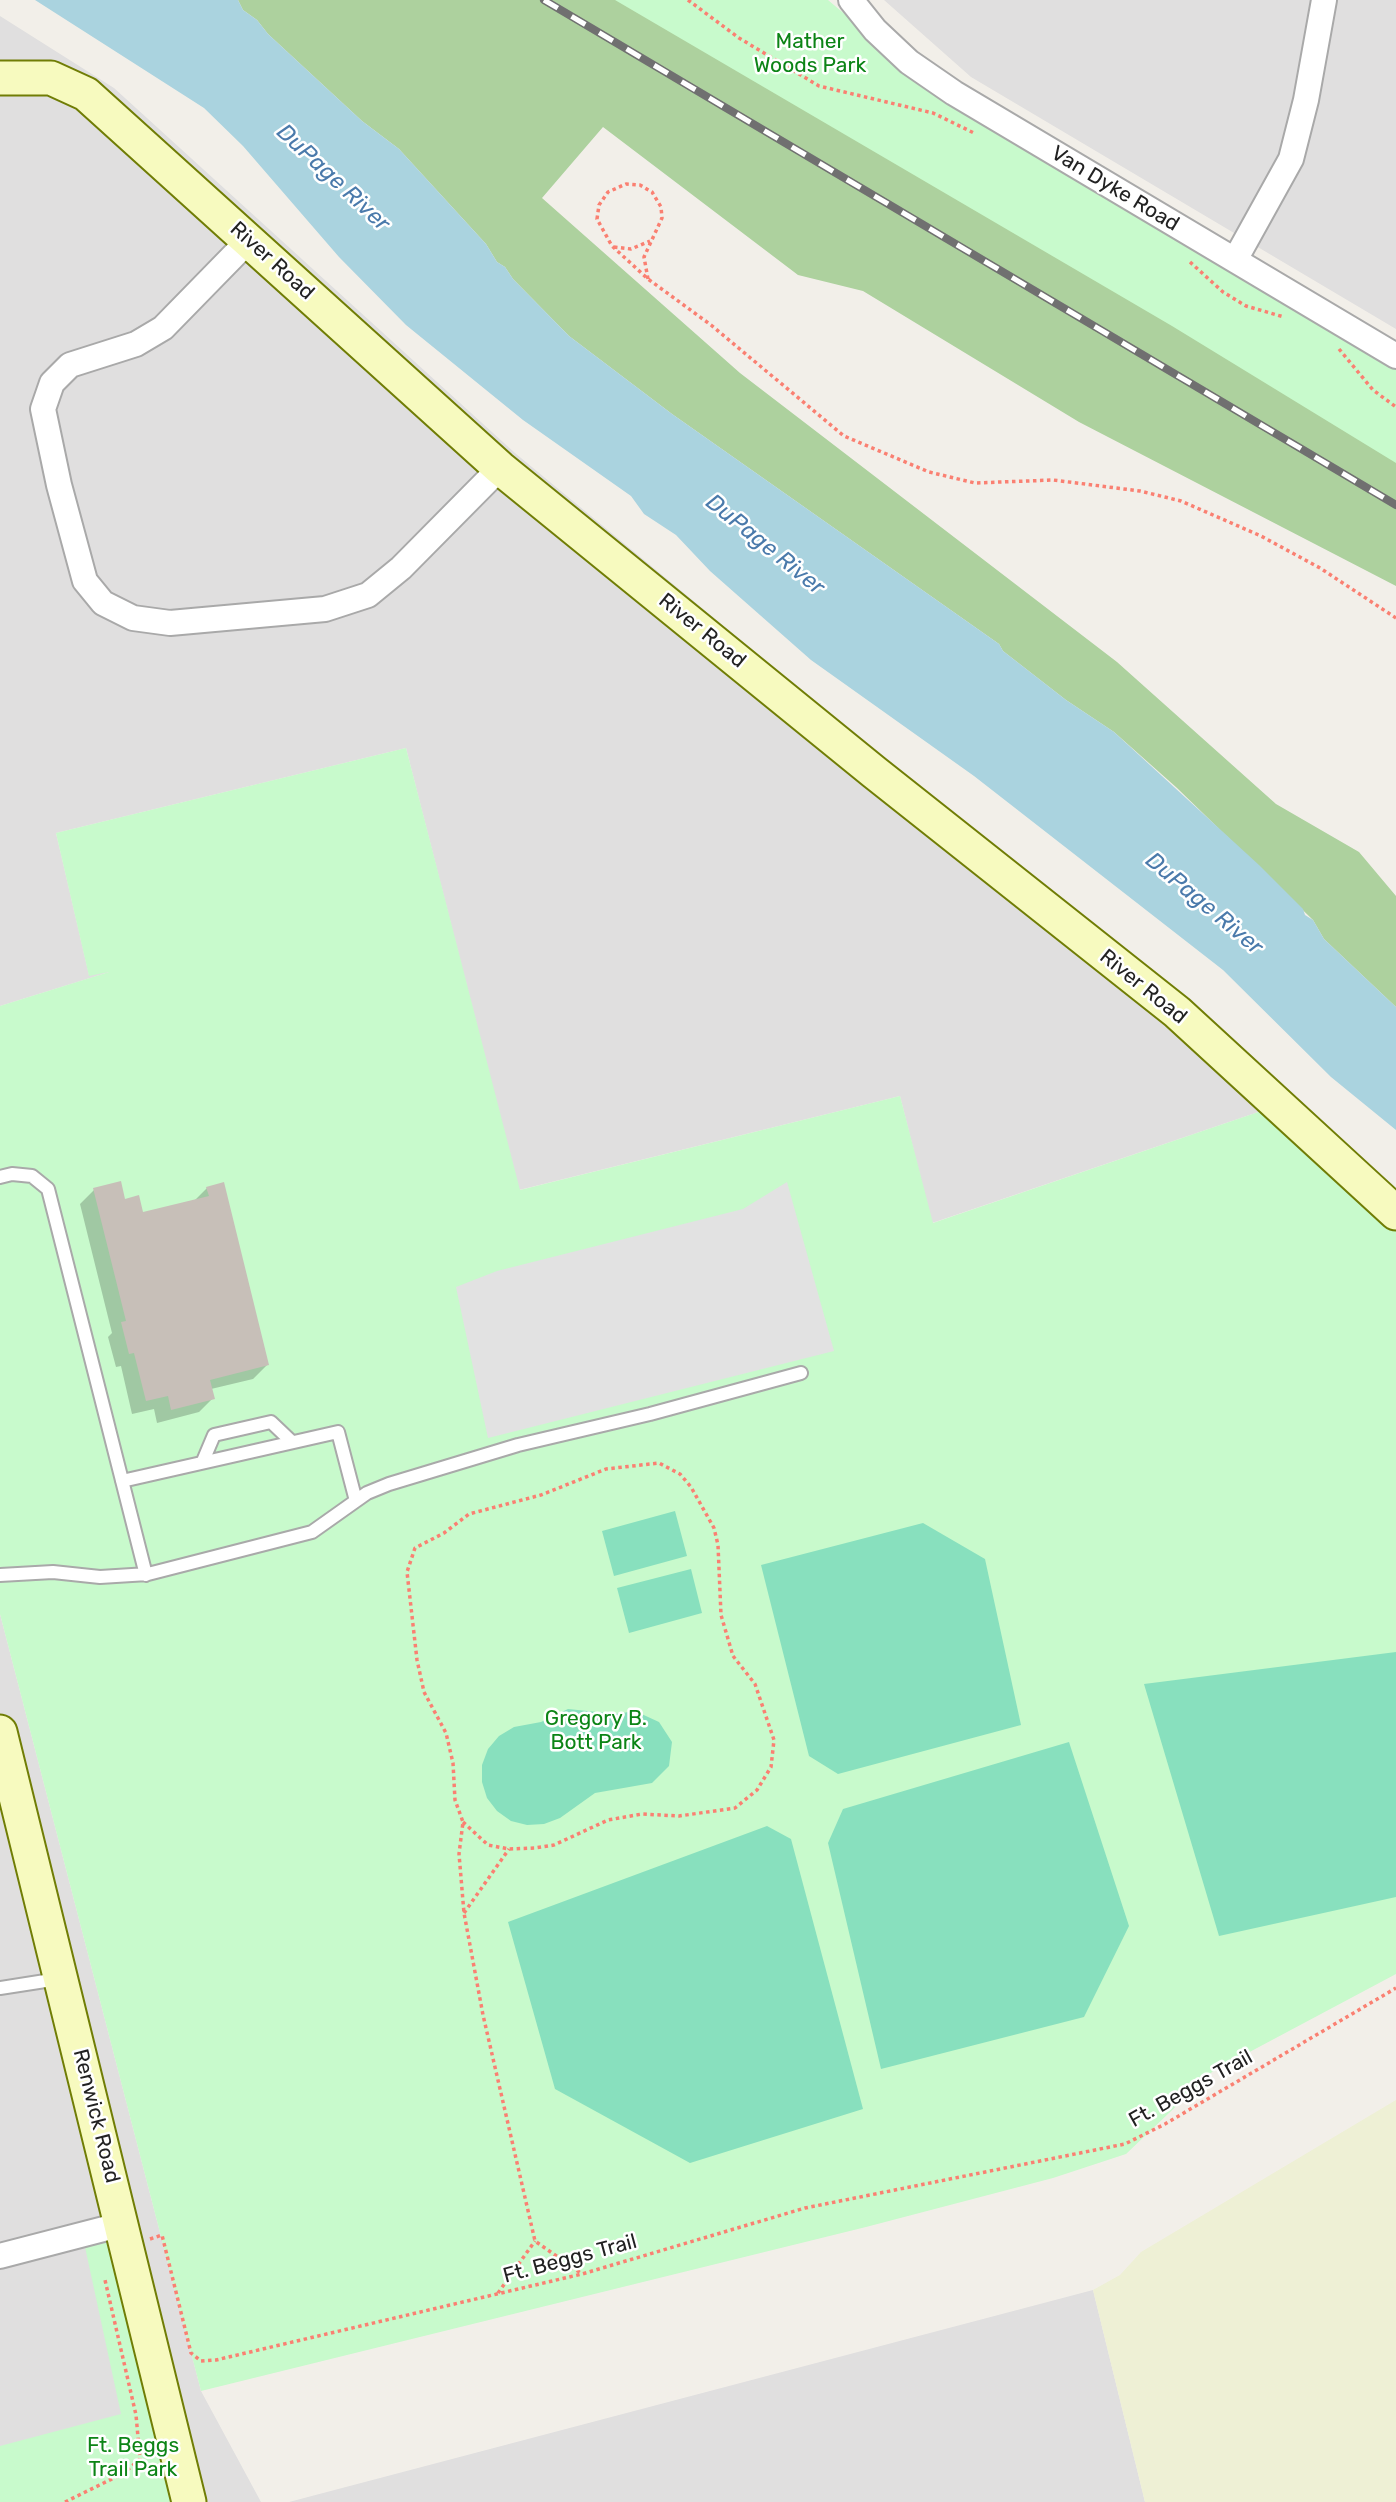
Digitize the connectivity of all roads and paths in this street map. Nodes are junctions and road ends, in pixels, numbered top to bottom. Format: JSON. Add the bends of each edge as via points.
{"nodes":[{"id":1,"x":688,"y":0,"type":"edge"},
{"id":2,"x":851,"y":0,"type":"edge"},
{"id":3,"x":1324,"y":0,"type":"edge"},
{"id":4,"x":0,"y":78,"type":"edge"},
{"id":5,"x":981,"y":137,"type":"dead end"},
{"id":6,"x":249,"y":240,"type":"junction"},
{"id":7,"x":651,"y":240,"type":"junction"},
{"id":8,"x":612,"y":246,"type":"junction"},
{"id":9,"x":1186,"y":258,"type":"dead end"},
{"id":10,"x":1235,"y":260,"type":"junction"},
{"id":11,"x":648,"y":279,"type":"junction"},
{"id":12,"x":1294,"y":320,"type":"dead end"},
{"id":13,"x":1336,"y":345,"type":"dead end"},
{"id":14,"x":1396,"y":356,"type":"edge"},
{"id":15,"x":1396,"y":407,"type":"edge"},
{"id":16,"x":500,"y":468,"type":"junction"},
{"id":17,"x":1396,"y":618,"type":"edge"},
{"id":18,"x":0,"y":1177,"type":"edge"},
{"id":19,"x":1396,"y":1213,"type":"edge"},
{"id":20,"x":802,"y":1373,"type":"dead end"},
{"id":21,"x":291,"y":1441,"type":"junction"},
{"id":22,"x":203,"y":1461,"type":"junction"},
{"id":23,"x":122,"y":1481,"type":"junction"},
{"id":24,"x":356,"y":1501,"type":"junction"},
{"id":25,"x":146,"y":1575,"type":"junction"},
{"id":26,"x":0,"y":1576,"type":"edge"},
{"id":27,"x":0,"y":1732,"type":"edge"},
{"id":28,"x":8,"y":1795,"type":"edge"},
{"id":29,"x":463,"y":1822,"type":"junction"},
{"id":30,"x":509,"y":1849,"type":"junction"},
{"id":31,"x":464,"y":1913,"type":"junction"},
{"id":32,"x":62,"y":1979,"type":"junction"},
{"id":33,"x":0,"y":1988,"type":"edge"},
{"id":34,"x":1396,"y":1988,"type":"edge"},
{"id":35,"x":126,"y":2235,"type":"junction"},
{"id":36,"x":535,"y":2241,"type":"junction"},
{"id":37,"x":0,"y":2256,"type":"edge"},
{"id":38,"x":102,"y":2269,"type":"dead end"},
{"id":39,"x":582,"y":2274,"type":"junction"},
{"id":40,"x":497,"y":2295,"type":"junction"},
{"id":41,"x":65,"y":2502,"type":"edge"},
{"id":42,"x":189,"y":2502,"type":"edge"}],
"edges":[{"from":1,"to":5,"type":"path","via":[[739,38],[819,86],[933,113]]},
{"from":2,"to":10,"type":"street","name":"Van Dyke Road","via":[[909,62],[954,93]]},
{"from":3,"to":10,"type":"street","via":[[1291,159]]},
{"from":4,"to":6,"type":"street","name":"River Road","via":[[51,78],[86,94]]},
{"from":6,"to":16,"type":"street","name":"River Road"},
{"from":6,"to":16,"type":"street","via":[[163,328],[136,344],[70,365],[52,383],[43,409],[59,485],[85,581],[103,603],[133,618],[170,623],[325,610],[368,595]]},
{"from":7,"to":8,"type":"path","via":[[631,249]]},
{"from":7,"to":8,"type":"path","via":[[662,218],[661,207],[652,192],[626,184],[608,192],[599,205],[597,219]]},
{"from":7,"to":11,"type":"path","via":[[644,257]]},
{"from":8,"to":11,"type":"path"},
{"from":9,"to":12,"type":"path","via":[[1246,306]]},
{"from":10,"to":14,"type":"street","name":"Van Dyke Road"},
{"from":11,"to":17,"type":"path","via":[[844,436],[887,457],[975,483],[1053,480],[1181,501],[1321,568]]},
{"from":13,"to":15,"type":"path","via":[[1373,390]]},
{"from":16,"to":19,"type":"street","name":"River Road","via":[[1177,1012]]},
{"from":18,"to":23,"type":"lane","via":[[32,1176],[48,1189]]},
{"from":20,"to":24,"type":"lane","via":[[519,1445],[389,1483]]},
{"from":21,"to":22,"type":"lane"},
{"from":21,"to":22,"type":"lane","via":[[271,1422],[214,1435]]},
{"from":21,"to":24,"type":"lane","via":[[338,1432]]},
{"from":22,"to":23,"type":"lane"},
{"from":23,"to":25,"type":"lane"},
{"from":24,"to":25,"type":"lane","via":[[312,1532]]},
{"from":25,"to":26,"type":"lane","via":[[52,1572]]},
{"from":27,"to":28,"type":"street","name":"Renwick Road"},
{"from":28,"to":32,"type":"street","name":"Renwick Road"},
{"from":29,"to":30,"type":"path","via":[[488,1845]]},
{"from":29,"to":30,"type":"path","via":[[455,1800],[446,1733],[424,1692],[417,1661],[407,1572],[415,1548],[469,1514],[541,1495],[606,1469],[659,1463],[680,1474],[714,1528],[721,1615],[733,1656],[755,1684],[766,1713],[774,1740],[771,1767],[757,1790],[735,1808],[608,1820],[554,1845]]},
{"from":29,"to":31,"type":"path","via":[[459,1854]]},
{"from":30,"to":31,"type":"path"},
{"from":31,"to":36,"type":"path"},
{"from":32,"to":33,"type":"lane"},
{"from":32,"to":35,"type":"street","name":"Renwick Road"},
{"from":34,"to":39,"type":"path","name":"Ft. Beggs Trail","via":[[1125,2144],[805,2208]]},
{"from":35,"to":37,"type":"street"},
{"from":35,"to":40,"type":"path","name":"Ft. Beggs Trail","via":[[162,2235],[191,2353],[201,2361]]},
{"from":35,"to":42,"type":"street","name":"Renwick Road"},
{"from":36,"to":39,"type":"path"},
{"from":36,"to":40,"type":"path"},
{"from":38,"to":41,"type":"path","via":[[136,2415],[140,2459],[108,2482]]},
{"from":39,"to":40,"type":"path","name":"Ft. Beggs Trail"}]}
